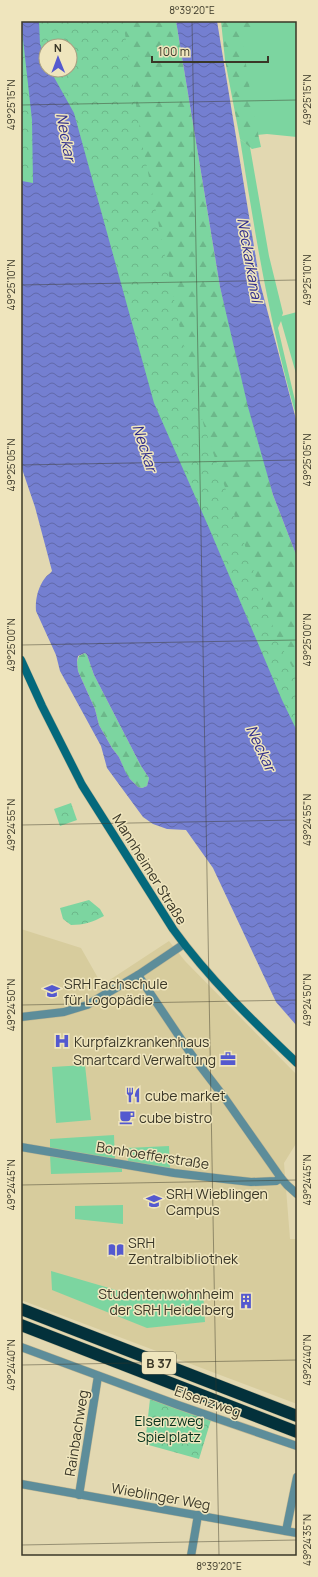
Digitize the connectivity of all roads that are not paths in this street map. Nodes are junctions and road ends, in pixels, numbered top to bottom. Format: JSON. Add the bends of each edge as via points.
{"nodes":[{"id":1,"x":22,"y":665,"type":"edge"},
{"id":2,"x":184,"y":944,"type":"junction"},
{"id":3,"x":138,"y":975,"type":"junction"},
{"id":4,"x":21,"y":1017,"type":"edge"},
{"id":5,"x":297,"y":1064,"type":"edge"},
{"id":6,"x":21,"y":1147,"type":"edge"},
{"id":7,"x":281,"y":1178,"type":"junction"},
{"id":8,"x":297,"y":1194,"type":"edge"},
{"id":9,"x":21,"y":1309,"type":"edge"},
{"id":10,"x":21,"y":1325,"type":"edge"},
{"id":11,"x":21,"y":1347,"type":"edge"},
{"id":12,"x":98,"y":1376,"type":"junction"},
{"id":13,"x":297,"y":1416,"type":"edge"},
{"id":14,"x":297,"y":1432,"type":"edge"},
{"id":15,"x":297,"y":1446,"type":"edge"},
{"id":16,"x":297,"y":1477,"type":"edge"},
{"id":17,"x":21,"y":1484,"type":"edge"},
{"id":18,"x":80,"y":1495,"type":"junction"},
{"id":19,"x":198,"y":1515,"type":"junction"},
{"id":20,"x":286,"y":1531,"type":"junction"},
{"id":21,"x":297,"y":1533,"type":"edge"},
{"id":22,"x":191,"y":1556,"type":"edge"}],
"edges":[{"from":1,"to":2,"type":"street","name":"Mannheimer Straße","via":[[82,785]]},
{"from":2,"to":3,"type":"street"},
{"from":2,"to":5,"type":"street","name":"Mannheimer Straße","via":[[230,998]]},
{"from":3,"to":4,"type":"street","via":[[87,1005],[64,1012]]},
{"from":3,"to":7,"type":"street","via":[[191,1054]]},
{"from":6,"to":7,"type":"street","name":"Bonhoefferstraße","via":[[174,1173],[251,1182],[276,1181]]},
{"from":7,"to":8,"type":"street"},
{"from":9,"to":13,"type":"highway","number":"B 37"},
{"from":10,"to":14,"type":"highway","number":"B 37"},
{"from":11,"to":12,"type":"street","name":"Elsenzweg"},
{"from":12,"to":15,"type":"street","name":"Elsenzweg"},
{"from":12,"to":18,"type":"street","name":"Rainbachweg"},
{"from":16,"to":20,"type":"street"},
{"from":17,"to":18,"type":"street","name":"Wieblinger Weg"},
{"from":18,"to":19,"type":"street","name":"Wieblinger Weg"},
{"from":19,"to":20,"type":"street","name":"Wieblinger Weg"},
{"from":19,"to":22,"type":"street"},
{"from":20,"to":21,"type":"street","name":"Wieblinger Weg"}]}
